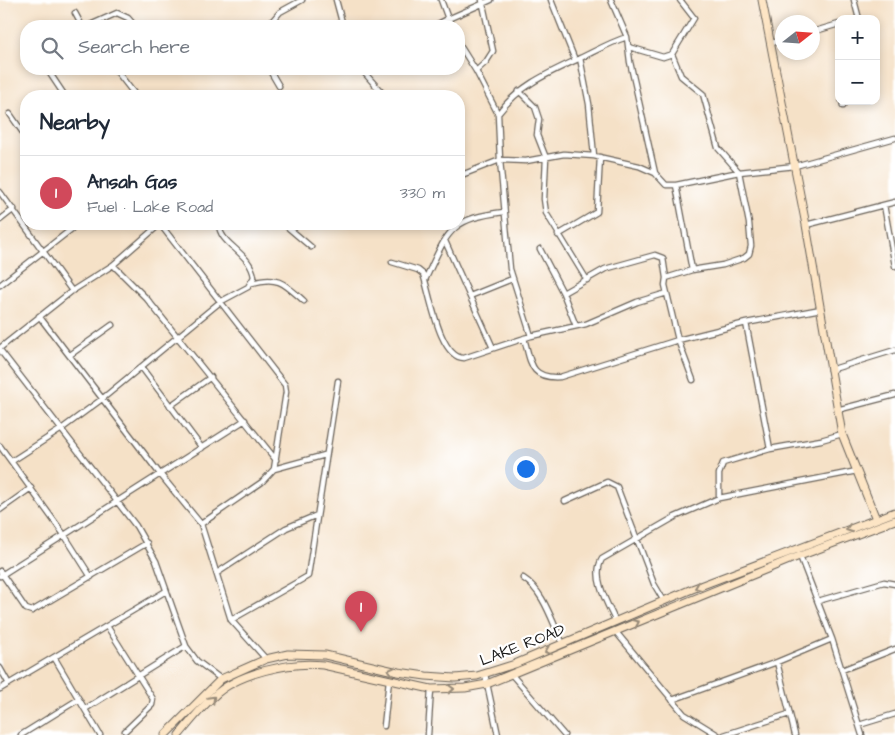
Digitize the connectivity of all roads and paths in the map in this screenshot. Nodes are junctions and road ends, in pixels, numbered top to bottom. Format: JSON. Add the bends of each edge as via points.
{"nodes":[{"id":1,"x":301,"y":0,"type":"edge"},
{"id":2,"x":336,"y":0,"type":"edge"},
{"id":3,"x":441,"y":0,"type":"edge"},
{"id":4,"x":491,"y":0,"type":"edge"},
{"id":5,"x":551,"y":0,"type":"edge"},
{"id":6,"x":611,"y":0,"type":"edge"},
{"id":7,"x":680,"y":0,"type":"edge"},
{"id":8,"x":762,"y":0,"type":"edge"},
{"id":9,"x":861,"y":0,"type":"edge"},
{"id":10,"x":482,"y":1,"type":"edge"},
{"id":11,"x":854,"y":1,"type":"edge"},
{"id":12,"x":75,"y":13,"type":"dead end"},
{"id":13,"x":858,"y":15,"type":"edge"},
{"id":14,"x":448,"y":19,"type":"joint"},
{"id":15,"x":79,"y":20,"type":"edge"},
{"id":16,"x":101,"y":20,"type":"edge"},
{"id":17,"x":130,"y":20,"type":"edge"},
{"id":18,"x":273,"y":20,"type":"edge"},
{"id":19,"x":341,"y":20,"type":"edge"},
{"id":20,"x":835,"y":25,"type":"edge"},
{"id":21,"x":820,"y":30,"type":"edge"},
{"id":22,"x":627,"y":37,"type":"junction"},
{"id":23,"x":775,"y":42,"type":"edge"},
{"id":24,"x":772,"y":43,"type":"junction"},
{"id":25,"x":629,"y":47,"type":"junction"},
{"id":26,"x":465,"y":54,"type":"edge"},
{"id":27,"x":672,"y":54,"type":"junction"},
{"id":28,"x":578,"y":59,"type":"junction"},
{"id":29,"x":476,"y":71,"type":"junction"},
{"id":30,"x":52,"y":75,"type":"edge"},
{"id":31,"x":120,"y":75,"type":"edge"},
{"id":32,"x":273,"y":75,"type":"edge"},
{"id":33,"x":366,"y":75,"type":"edge"},
{"id":34,"x":279,"y":86,"type":"dead end"},
{"id":35,"x":61,"y":90,"type":"edge"},
{"id":36,"x":131,"y":90,"type":"edge"},
{"id":37,"x":380,"y":90,"type":"edge"},
{"id":38,"x":519,"y":91,"type":"junction"},
{"id":39,"x":10,"y":114,"type":"dead end"},
{"id":40,"x":498,"y":114,"type":"junction"},
{"id":41,"x":20,"y":128,"type":"edge"},
{"id":42,"x":895,"y":138,"type":"edge"},
{"id":43,"x":594,"y":156,"type":"junction"},
{"id":44,"x":546,"y":158,"type":"junction"},
{"id":45,"x":600,"y":158,"type":"junction"},
{"id":46,"x":500,"y":160,"type":"junction"},
{"id":47,"x":795,"y":166,"type":"junction"},
{"id":48,"x":739,"y":172,"type":"junction"},
{"id":49,"x":655,"y":173,"type":"junction"},
{"id":50,"x":465,"y":174,"type":"edge"},
{"id":51,"x":676,"y":185,"type":"junction"},
{"id":52,"x":0,"y":192,"type":"edge"},
{"id":53,"x":895,"y":202,"type":"edge"},
{"id":54,"x":884,"y":205,"type":"junction"},
{"id":55,"x":14,"y":209,"type":"junction"},
{"id":56,"x":504,"y":212,"type":"junction"},
{"id":57,"x":20,"y":218,"type":"edge"},
{"id":58,"x":465,"y":219,"type":"edge"},
{"id":59,"x":0,"y":220,"type":"edge"},
{"id":60,"x":806,"y":225,"type":"junction"},
{"id":61,"x":28,"y":230,"type":"edge"},
{"id":62,"x":70,"y":230,"type":"edge"},
{"id":63,"x":153,"y":230,"type":"edge"},
{"id":64,"x":165,"y":230,"type":"edge"},
{"id":65,"x":219,"y":230,"type":"edge"},
{"id":66,"x":291,"y":230,"type":"edge"},
{"id":67,"x":452,"y":230,"type":"edge"},
{"id":68,"x":558,"y":235,"type":"junction"},
{"id":69,"x":445,"y":240,"type":"junction"},
{"id":70,"x":311,"y":247,"type":"dead end"},
{"id":71,"x":540,"y":249,"type":"dead end"},
{"id":72,"x":42,"y":251,"type":"junction"},
{"id":73,"x":392,"y":262,"type":"dead end"},
{"id":74,"x":113,"y":265,"type":"junction"},
{"id":75,"x":895,"y":266,"type":"edge"},
{"id":76,"x":692,"y":270,"type":"junction"},
{"id":77,"x":512,"y":278,"type":"junction"},
{"id":78,"x":666,"y":278,"type":"junction"},
{"id":79,"x":425,"y":280,"type":"junction"},
{"id":80,"x":587,"y":280,"type":"junction"},
{"id":81,"x":252,"y":283,"type":"junction"},
{"id":82,"x":0,"y":285,"type":"edge"},
{"id":83,"x":72,"y":291,"type":"junction"},
{"id":84,"x":667,"y":293,"type":"junction"},
{"id":85,"x":563,"y":294,"type":"junction"},
{"id":86,"x":470,"y":296,"type":"junction"},
{"id":87,"x":304,"y":301,"type":"dead end"},
{"id":88,"x":220,"y":302,"type":"junction"},
{"id":89,"x":821,"y":310,"type":"junction"},
{"id":90,"x":39,"y":316,"type":"junction"},
{"id":91,"x":746,"y":323,"type":"junction"},
{"id":92,"x":112,"y":325,"type":"dead end"},
{"id":93,"x":576,"y":326,"type":"junction"},
{"id":94,"x":531,"y":336,"type":"junction"},
{"id":95,"x":177,"y":338,"type":"junction"},
{"id":96,"x":524,"y":338,"type":"junction"},
{"id":97,"x":678,"y":340,"type":"junction"},
{"id":98,"x":493,"y":348,"type":"junction"},
{"id":99,"x":0,"y":349,"type":"edge"},
{"id":100,"x":895,"y":350,"type":"edge"},
{"id":101,"x":70,"y":355,"type":"junction"},
{"id":102,"x":142,"y":368,"type":"junction"},
{"id":103,"x":830,"y":370,"type":"junction"},
{"id":104,"x":211,"y":377,"type":"junction"},
{"id":105,"x":693,"y":380,"type":"dead end"},
{"id":106,"x":338,"y":382,"type":"dead end"},
{"id":107,"x":895,"y":395,"type":"edge"},
{"id":108,"x":102,"y":399,"type":"junction"},
{"id":109,"x":170,"y":406,"type":"junction"},
{"id":110,"x":837,"y":410,"type":"junction"},
{"id":111,"x":245,"y":420,"type":"junction"},
{"id":112,"x":60,"y":430,"type":"junction"},
{"id":113,"x":842,"y":434,"type":"junction"},
{"id":114,"x":0,"y":446,"type":"edge"},
{"id":115,"x":202,"y":448,"type":"junction"},
{"id":116,"x":770,"y":449,"type":"junction"},
{"id":117,"x":325,"y":455,"type":"junction"},
{"id":118,"x":276,"y":460,"type":"junction"},
{"id":119,"x":12,"y":461,"type":"junction"},
{"id":120,"x":274,"y":468,"type":"junction"},
{"id":121,"x":858,"y":471,"type":"junction"},
{"id":122,"x":160,"y":474,"type":"junction"},
{"id":123,"x":31,"y":488,"type":"junction"},
{"id":124,"x":719,"y":498,"type":"junction"},
{"id":125,"x":565,"y":501,"type":"dead end"},
{"id":126,"x":117,"y":502,"type":"junction"},
{"id":127,"x":0,"y":510,"type":"edge"},
{"id":128,"x":895,"y":512,"type":"edge"},
{"id":129,"x":317,"y":515,"type":"junction"},
{"id":130,"x":876,"y":520,"type":"junction"},
{"id":131,"x":895,"y":520,"type":"edge"},
{"id":132,"x":201,"y":524,"type":"junction"},
{"id":133,"x":64,"y":536,"type":"junction"},
{"id":134,"x":636,"y":538,"type":"junction"},
{"id":135,"x":147,"y":543,"type":"junction"},
{"id":136,"x":800,"y":556,"type":"junction"},
{"id":137,"x":217,"y":573,"type":"junction"},
{"id":138,"x":1,"y":574,"type":"edge"},
{"id":139,"x":91,"y":577,"type":"junction"},
{"id":140,"x":523,"y":578,"type":"dead end"},
{"id":141,"x":895,"y":584,"type":"edge"},
{"id":142,"x":166,"y":591,"type":"junction"},
{"id":143,"x":664,"y":601,"type":"junction"},
{"id":144,"x":818,"y":601,"type":"junction"},
{"id":145,"x":231,"y":620,"type":"junction"},
{"id":146,"x":616,"y":622,"type":"junction"},
{"id":147,"x":107,"y":626,"type":"junction"},
{"id":148,"x":616,"y":632,"type":"junction"},
{"id":149,"x":832,"y":639,"type":"junction"},
{"id":150,"x":564,"y":644,"type":"junction"},
{"id":151,"x":186,"y":646,"type":"junction"},
{"id":152,"x":895,"y":649,"type":"edge"},
{"id":153,"x":54,"y":657,"type":"junction"},
{"id":154,"x":266,"y":659,"type":"junction"},
{"id":155,"x":777,"y":662,"type":"junction"},
{"id":156,"x":0,"y":668,"type":"edge"},
{"id":157,"x":842,"y":670,"type":"junction"},
{"id":158,"x":485,"y":674,"type":"junction"},
{"id":159,"x":512,"y":675,"type":"junction"},
{"id":160,"x":139,"y":676,"type":"junction"},
{"id":161,"x":221,"y":679,"type":"junction"},
{"id":162,"x":389,"y":680,"type":"junction"},
{"id":163,"x":9,"y":684,"type":"junction"},
{"id":164,"x":487,"y":684,"type":"junction"},
{"id":165,"x":0,"y":689,"type":"edge"},
{"id":166,"x":431,"y":689,"type":"junction"},
{"id":167,"x":79,"y":699,"type":"junction"},
{"id":168,"x":672,"y":700,"type":"junction"},
{"id":169,"x":85,"y":709,"type":"junction"},
{"id":170,"x":789,"y":714,"type":"junction"},
{"id":171,"x":895,"y":714,"type":"edge"},
{"id":172,"x":860,"y":725,"type":"junction"},
{"id":173,"x":384,"y":726,"type":"dead end"},
{"id":174,"x":125,"y":731,"type":"dead end"},
{"id":175,"x":21,"y":735,"type":"edge"},
{"id":176,"x":100,"y":735,"type":"edge"},
{"id":177,"x":165,"y":735,"type":"edge"},
{"id":178,"x":179,"y":735,"type":"edge"},
{"id":179,"x":428,"y":735,"type":"edge"},
{"id":180,"x":498,"y":735,"type":"edge"},
{"id":181,"x":564,"y":735,"type":"edge"},
{"id":182,"x":718,"y":735,"type":"edge"},
{"id":183,"x":724,"y":735,"type":"edge"},
{"id":184,"x":795,"y":735,"type":"edge"},
{"id":185,"x":862,"y":735,"type":"edge"}],
"edges":[{"from":1,"to":18,"type":"street"},
{"from":2,"to":19,"type":"street"},
{"from":3,"to":14,"type":"street"},
{"from":4,"to":10,"type":"street"},
{"from":5,"to":28,"type":"street"},
{"from":6,"to":22,"type":"street"},
{"from":7,"to":27,"type":"street","via":[[694,18]]},
{"from":8,"to":24,"type":"main road"},
{"from":9,"to":11,"type":"street"},
{"from":10,"to":14,"type":"street"},
{"from":10,"to":29,"type":"street","via":[[493,51]]},
{"from":11,"to":13,"type":"street"},
{"from":12,"to":15,"type":"street"},
{"from":16,"to":17,"type":"street","via":[[117,13]]},
{"from":20,"to":21,"type":"street"},
{"from":22,"to":25,"type":"street"},
{"from":22,"to":28,"type":"street"},
{"from":23,"to":24,"type":"street"},
{"from":24,"to":47,"type":"main road"},
{"from":25,"to":27,"type":"street","via":[[663,57]]},
{"from":25,"to":49,"type":"street"},
{"from":26,"to":29,"type":"street"},
{"from":27,"to":48,"type":"street","via":[[681,76],[703,94],[718,148]]},
{"from":28,"to":38,"type":"street"},
{"from":28,"to":43,"type":"street","via":[[589,104]]},
{"from":29,"to":40,"type":"street"},
{"from":30,"to":35,"type":"street"},
{"from":31,"to":36,"type":"street"},
{"from":32,"to":34,"type":"street"},
{"from":33,"to":37,"type":"street"},
{"from":38,"to":40,"type":"street"},
{"from":38,"to":44,"type":"street","via":[[535,107],[539,119],[537,135]]},
{"from":39,"to":41,"type":"street"},
{"from":40,"to":46,"type":"street"},
{"from":42,"to":47,"type":"street"},
{"from":43,"to":44,"type":"street","via":[[564,154]]},
{"from":43,"to":45,"type":"street"},
{"from":44,"to":46,"type":"street"},
{"from":44,"to":68,"type":"street","via":[[546,213]]},
{"from":45,"to":49,"type":"street","via":[[639,166]]},
{"from":45,"to":68,"type":"street","via":[[596,212]]},
{"from":46,"to":50,"type":"street"},
{"from":46,"to":56,"type":"street"},
{"from":47,"to":48,"type":"street"},
{"from":47,"to":60,"type":"main road"},
{"from":48,"to":51,"type":"street"},
{"from":48,"to":76,"type":"street","via":[[749,223],[749,254],[729,264]]},
{"from":49,"to":51,"type":"street","via":[[666,185]]},
{"from":51,"to":76,"type":"street"},
{"from":52,"to":55,"type":"street"},
{"from":53,"to":54,"type":"street"},
{"from":54,"to":60,"type":"street"},
{"from":54,"to":75,"type":"street"},
{"from":55,"to":57,"type":"street"},
{"from":55,"to":59,"type":"street"},
{"from":56,"to":58,"type":"street"},
{"from":56,"to":77,"type":"street"},
{"from":60,"to":89,"type":"main road"},
{"from":61,"to":72,"type":"street"},
{"from":62,"to":72,"type":"street"},
{"from":63,"to":74,"type":"street"},
{"from":64,"to":88,"type":"street"},
{"from":65,"to":81,"type":"street","via":[[223,238],[248,260],[254,277]]},
{"from":66,"to":70,"type":"street"},
{"from":67,"to":69,"type":"street"},
{"from":68,"to":80,"type":"street"},
{"from":69,"to":79,"type":"street"},
{"from":69,"to":86,"type":"street"},
{"from":71,"to":85,"type":"street"},
{"from":72,"to":82,"type":"street"},
{"from":72,"to":83,"type":"street"},
{"from":73,"to":79,"type":"street","via":[[418,270]]},
{"from":74,"to":83,"type":"street"},
{"from":74,"to":95,"type":"street","via":[[135,286]]},
{"from":76,"to":78,"type":"street"},
{"from":77,"to":86,"type":"street"},
{"from":77,"to":94,"type":"street"},
{"from":78,"to":80,"type":"street","via":[[663,258],[655,255],[605,269]]},
{"from":78,"to":84,"type":"street"},
{"from":79,"to":98,"type":"street","via":[[436,322],[454,356],[464,358]]},
{"from":80,"to":85,"type":"street"},
{"from":81,"to":87,"type":"street","via":[[264,279],[277,281]]},
{"from":81,"to":88,"type":"street","via":[[242,292]]},
{"from":83,"to":90,"type":"street"},
{"from":84,"to":93,"type":"street"},
{"from":84,"to":97,"type":"street"},
{"from":85,"to":93,"type":"street"},
{"from":86,"to":98,"type":"street"},
{"from":88,"to":95,"type":"street"},
{"from":88,"to":118,"type":"street","via":[[284,385],[286,392]]},
{"from":89,"to":91,"type":"street"},
{"from":89,"to":103,"type":"main road"},
{"from":90,"to":99,"type":"street"},
{"from":90,"to":101,"type":"street"},
{"from":91,"to":97,"type":"street"},
{"from":91,"to":116,"type":"street"},
{"from":92,"to":101,"type":"street"},
{"from":93,"to":94,"type":"street"},
{"from":94,"to":96,"type":"street"},
{"from":95,"to":102,"type":"street"},
{"from":95,"to":104,"type":"street"},
{"from":96,"to":97,"type":"street","via":[[536,372],[543,377],[560,376]]},
{"from":96,"to":98,"type":"street"},
{"from":97,"to":105,"type":"street"},
{"from":99,"to":112,"type":"street"},
{"from":100,"to":103,"type":"street"},
{"from":101,"to":108,"type":"street"},
{"from":102,"to":108,"type":"street"},
{"from":102,"to":109,"type":"street"},
{"from":103,"to":110,"type":"main road"},
{"from":104,"to":109,"type":"street"},
{"from":104,"to":111,"type":"street"},
{"from":106,"to":117,"type":"street"},
{"from":107,"to":110,"type":"street"},
{"from":108,"to":112,"type":"street"},
{"from":108,"to":122,"type":"street"},
{"from":109,"to":115,"type":"street"},
{"from":110,"to":113,"type":"main road"},
{"from":111,"to":115,"type":"street"},
{"from":111,"to":118,"type":"street"},
{"from":112,"to":119,"type":"street"},
{"from":112,"to":126,"type":"street"},
{"from":113,"to":116,"type":"street"},
{"from":113,"to":121,"type":"main road"},
{"from":114,"to":119,"type":"street"},
{"from":115,"to":122,"type":"street"},
{"from":116,"to":124,"type":"street","via":[[723,463],[718,483]]},
{"from":117,"to":120,"type":"street"},
{"from":117,"to":129,"type":"street"},
{"from":118,"to":120,"type":"street"},
{"from":119,"to":123,"type":"street"},
{"from":120,"to":132,"type":"street","via":[[262,482]]},
{"from":121,"to":124,"type":"street"},
{"from":121,"to":130,"type":"main road"},
{"from":122,"to":126,"type":"street"},
{"from":122,"to":132,"type":"street"},
{"from":123,"to":127,"type":"street"},
{"from":123,"to":133,"type":"street"},
{"from":124,"to":134,"type":"street"},
{"from":125,"to":134,"type":"street","via":[[599,484],[613,484],[617,487]]},
{"from":126,"to":133,"type":"street"},
{"from":126,"to":135,"type":"street"},
{"from":128,"to":130,"type":"main road","name":"LAKE ROAD"},
{"from":129,"to":137,"type":"street","via":[[286,528]]},
{"from":129,"to":145,"type":"street","via":[[308,576]]},
{"from":130,"to":143,"type":"main road","name":"LAKE ROAD","one_way":true},
{"from":131,"to":136,"type":"main road","name":"LAKE ROAD"},
{"from":132,"to":137,"type":"street"},
{"from":133,"to":138,"type":"street"},
{"from":133,"to":139,"type":"street"},
{"from":134,"to":143,"type":"street"},
{"from":134,"to":146,"type":"street","via":[[602,559],[599,565],[598,578]]},
{"from":135,"to":139,"type":"street"},
{"from":135,"to":142,"type":"street"},
{"from":136,"to":144,"type":"street"},
{"from":148,"to":136,"type":"main road","name":"LAKE ROAD","one_way":true},
{"from":137,"to":145,"type":"street"},
{"from":138,"to":139,"type":"street","via":[[30,611]]},
{"from":140,"to":150,"type":"street","via":[[542,597]]},
{"from":141,"to":144,"type":"street","via":[[884,582]]},
{"from":142,"to":147,"type":"street"},
{"from":142,"to":151,"type":"street"},
{"from":143,"to":146,"type":"main road","name":"LAKE ROAD"},
{"from":144,"to":149,"type":"street"},
{"from":145,"to":154,"type":"street"},
{"from":146,"to":150,"type":"main road","name":"LAKE ROAD"},
{"from":147,"to":153,"type":"street"},
{"from":147,"to":160,"type":"street"},
{"from":148,"to":159,"type":"main road","name":"LAKE ROAD"},
{"from":148,"to":168,"type":"street"},
{"from":149,"to":155,"type":"street"},
{"from":149,"to":157,"type":"street"},
{"from":150,"to":158,"type":"main road","name":"LAKE ROAD","one_way":true},
{"from":151,"to":160,"type":"street"},
{"from":151,"to":161,"type":"street","via":[[197,661]]},
{"from":152,"to":157,"type":"street"},
{"from":153,"to":163,"type":"street"},
{"from":153,"to":167,"type":"street"},
{"from":158,"to":154,"type":"main road","name":"LAKE ROAD","one_way":true,"via":[[455,678],[426,676],[325,655],[288,654]]},
{"from":154,"to":161,"type":"main road","name":"LAKE ROAD"},
{"from":155,"to":168,"type":"street"},
{"from":155,"to":170,"type":"street"},
{"from":156,"to":163,"type":"street"},
{"from":157,"to":172,"type":"street"},
{"from":158,"to":164,"type":"street"},
{"from":159,"to":164,"type":"main road","name":"LAKE ROAD"},
{"from":159,"to":181,"type":"street"},
{"from":160,"to":169,"type":"street"},
{"from":160,"to":174,"type":"street","via":[[153,702]]},
{"from":161,"to":177,"type":"main road","name":"LAKE ROAD"},
{"from":162,"to":166,"type":"main road","name":"LAKE ROAD"},
{"from":162,"to":173,"type":"street"},
{"from":178,"to":162,"type":"main road","name":"LAKE ROAD","one_way":true,"via":[[220,691],[273,669],[313,663]]},
{"from":163,"to":165,"type":"street"},
{"from":166,"to":164,"type":"main road","name":"LAKE ROAD","one_way":true},
{"from":164,"to":180,"type":"street"},
{"from":166,"to":179,"type":"street"},
{"from":167,"to":169,"type":"street"},
{"from":167,"to":175,"type":"street"},
{"from":168,"to":182,"type":"street","via":[[684,714]]},
{"from":169,"to":176,"type":"street"},
{"from":170,"to":183,"type":"street"},
{"from":170,"to":184,"type":"street"},
{"from":171,"to":172,"type":"street"},
{"from":172,"to":185,"type":"street"}]}
